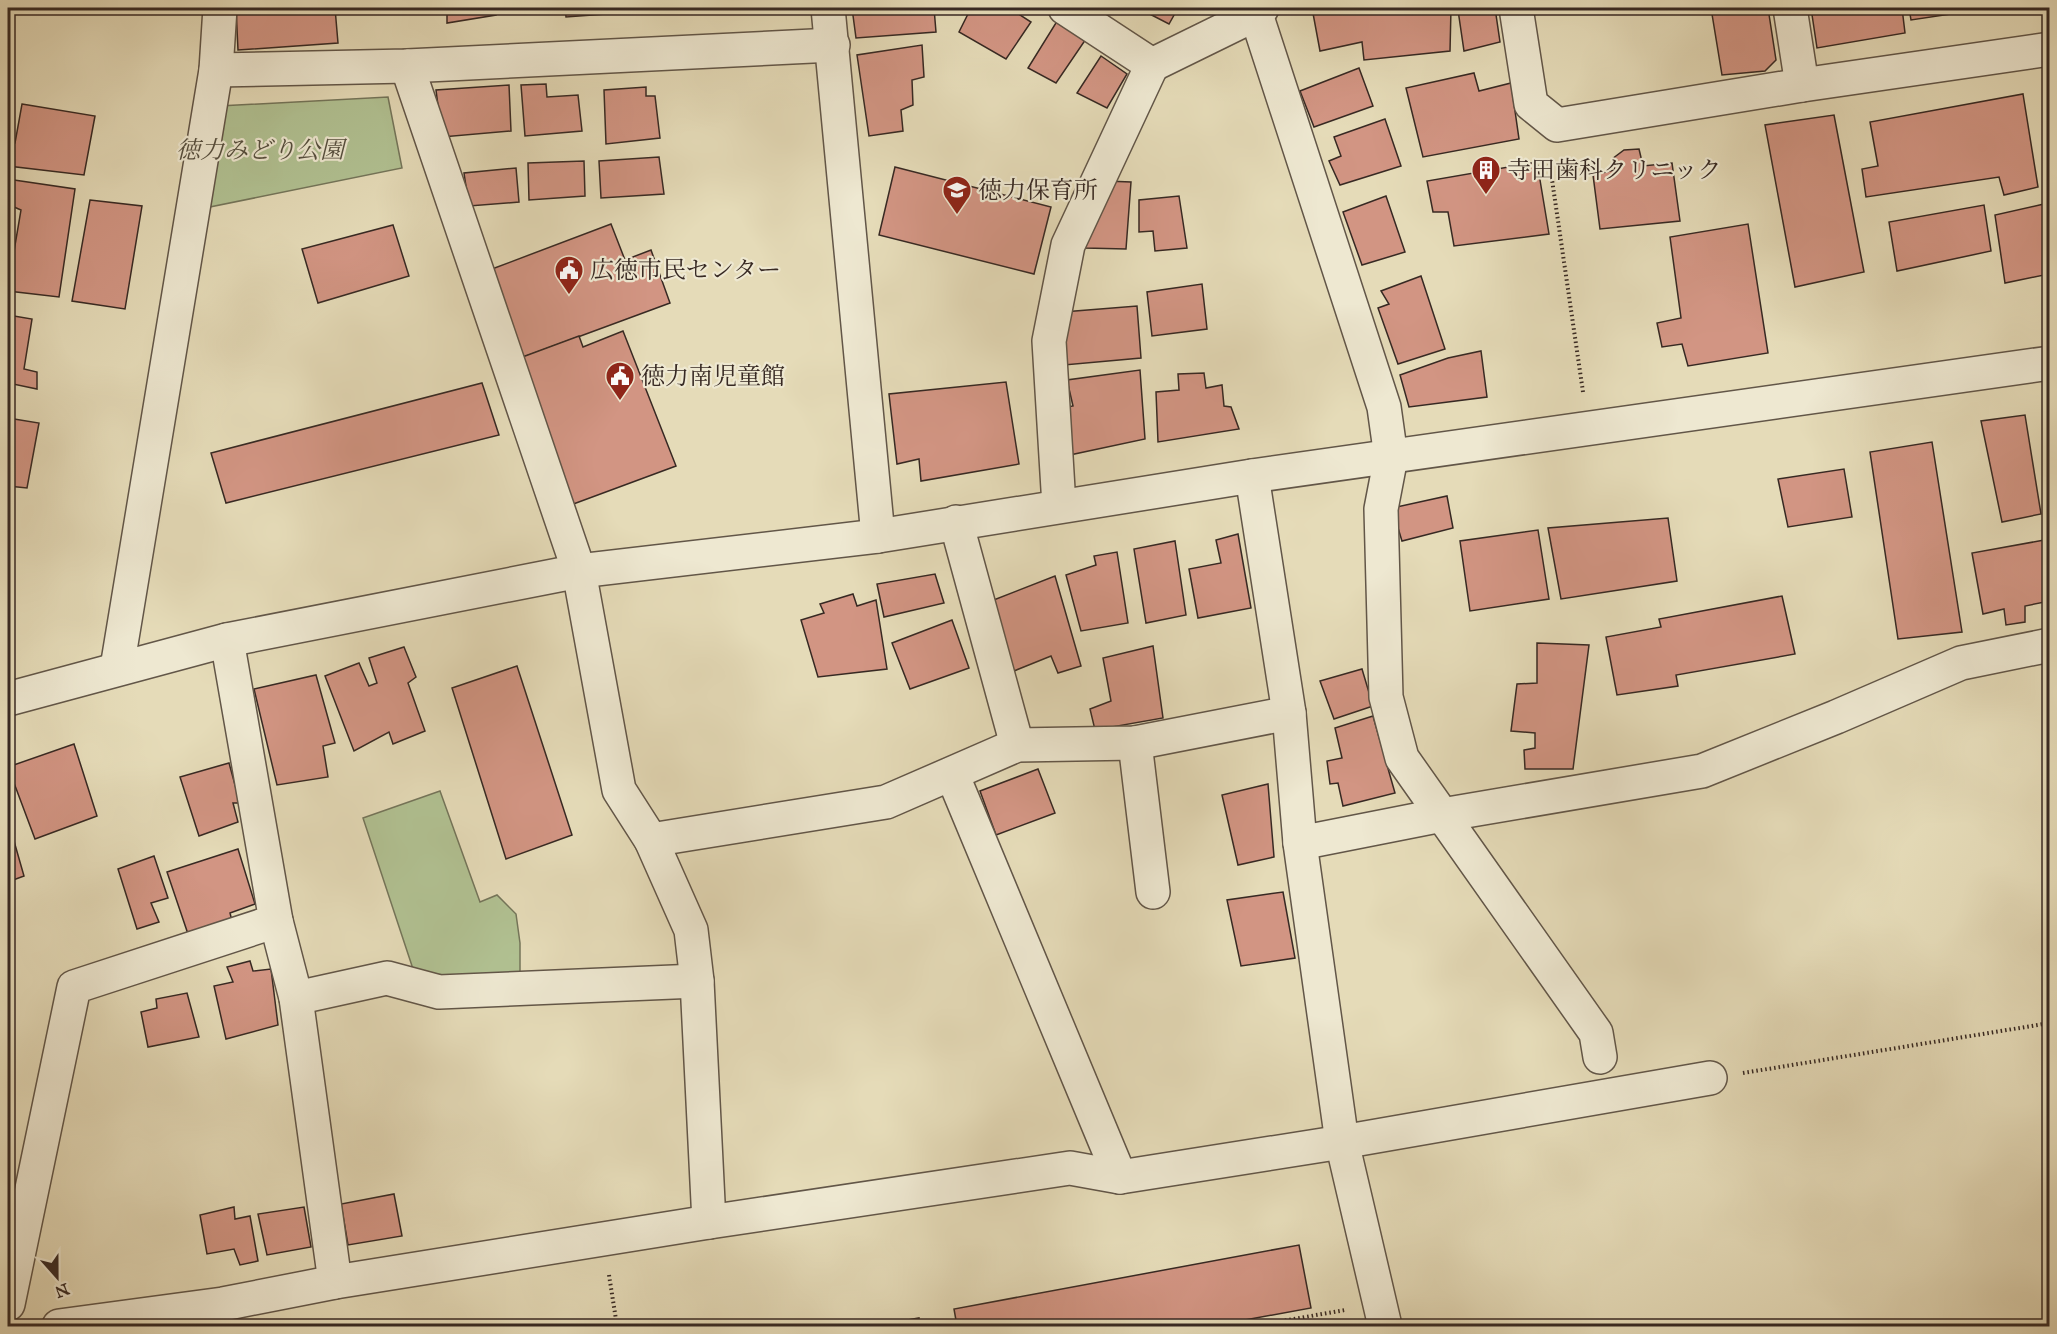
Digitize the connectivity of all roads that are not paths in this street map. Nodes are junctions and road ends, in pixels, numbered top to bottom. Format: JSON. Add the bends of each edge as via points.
{"nodes":[{"id":1,"x":220,"y":8,"type":"edge"},
{"id":2,"x":828,"y":8,"type":"edge"},
{"id":3,"x":1065,"y":8,"type":"edge"},
{"id":4,"x":1516,"y":8,"type":"edge"},
{"id":5,"x":1790,"y":8,"type":"edge"},
{"id":6,"x":1259,"y":10,"type":"edge"},
{"id":7,"x":833,"y":45,"type":"junction"},
{"id":8,"x":2049,"y":49,"type":"edge"},
{"id":9,"x":1152,"y":65,"type":"junction"},
{"id":10,"x":407,"y":66,"type":"junction"},
{"id":11,"x":216,"y":70,"type":"junction"},
{"id":12,"x":1802,"y":85,"type":"junction"},
{"id":13,"x":2049,"y":363,"type":"edge"},
{"id":14,"x":1391,"y":457,"type":"junction"},
{"id":15,"x":1252,"y":476,"type":"junction"},
{"id":16,"x":1059,"y":506,"type":"junction"},
{"id":17,"x":956,"y":522,"type":"junction"},
{"id":18,"x":878,"y":536,"type":"junction"},
{"id":19,"x":579,"y":571,"type":"junction"},
{"id":20,"x":227,"y":640,"type":"junction"},
{"id":21,"x":2049,"y":645,"type":"edge"},
{"id":22,"x":117,"y":668,"type":"junction"},
{"id":23,"x":8,"y":699,"type":"edge"},
{"id":24,"x":1289,"y":713,"type":"junction"},
{"id":25,"x":1136,"y":743,"type":"junction"},
{"id":26,"x":1017,"y":745,"type":"junction"},
{"id":27,"x":952,"y":774,"type":"junction"},
{"id":28,"x":1442,"y":815,"type":"junction"},
{"id":29,"x":651,"y":840,"type":"junction"},
{"id":30,"x":1300,"y":843,"type":"junction"},
{"id":31,"x":1153,"y":892,"type":"dead end"},
{"id":32,"x":276,"y":921,"type":"junction"},
{"id":33,"x":697,"y":981,"type":"junction"},
{"id":34,"x":296,"y":998,"type":"junction"},
{"id":35,"x":1600,"y":1057,"type":"dead end"},
{"id":36,"x":1710,"y":1078,"type":"road end"},
{"id":37,"x":1342,"y":1142,"type":"junction"},
{"id":38,"x":1120,"y":1177,"type":"junction"},
{"id":39,"x":709,"y":1222,"type":"junction"},
{"id":40,"x":335,"y":1282,"type":"junction"},
{"id":41,"x":8,"y":1304,"type":"edge"},
{"id":42,"x":223,"y":1315,"type":"edge"},
{"id":43,"x":1382,"y":1315,"type":"edge"},
{"id":44,"x":59,"y":1326,"type":"edge"}],
"edges":[{"from":1,"to":11,"type":"street"},
{"from":2,"to":7,"type":"street"},
{"from":3,"to":9,"type":"street"},
{"from":4,"to":12,"type":"street","via":[[1531,104],[1557,125]]},
{"from":5,"to":12,"type":"street"},
{"from":6,"to":9,"type":"street"},
{"from":6,"to":14,"type":"street","via":[[1384,407]]},
{"from":7,"to":10,"type":"street"},
{"from":7,"to":18,"type":"street"},
{"from":8,"to":12,"type":"street"},
{"from":9,"to":16,"type":"street","via":[[1068,245],[1049,341]]},
{"from":10,"to":11,"type":"street"},
{"from":10,"to":19,"type":"street"},
{"from":11,"to":22,"type":"street"},
{"from":13,"to":14,"type":"street"},
{"from":14,"to":15,"type":"street"},
{"from":14,"to":28,"type":"street","via":[[1382,509],[1386,697],[1402,758]]},
{"from":15,"to":16,"type":"street"},
{"from":15,"to":24,"type":"street"},
{"from":16,"to":17,"type":"street"},
{"from":17,"to":18,"type":"street"},
{"from":17,"to":26,"type":"street"},
{"from":18,"to":19,"type":"street"},
{"from":19,"to":20,"type":"street"},
{"from":19,"to":29,"type":"street","via":[[619,790]]},
{"from":20,"to":22,"type":"street"},
{"from":20,"to":32,"type":"street"},
{"from":21,"to":28,"type":"street","via":[[1961,663],[1702,771]]},
{"from":22,"to":23,"type":"street"},
{"from":24,"to":25,"type":"street"},
{"from":24,"to":30,"type":"street"},
{"from":25,"to":26,"type":"street"},
{"from":25,"to":31,"type":"street"},
{"from":26,"to":27,"type":"street"},
{"from":27,"to":29,"type":"street","via":[[886,802]]},
{"from":27,"to":38,"type":"street"},
{"from":28,"to":30,"type":"street"},
{"from":28,"to":35,"type":"street","via":[[1596,1033]]},
{"from":29,"to":33,"type":"street","via":[[691,930]]},
{"from":30,"to":37,"type":"street"},
{"from":32,"to":34,"type":"street"},
{"from":32,"to":41,"type":"street","via":[[74,987]]},
{"from":33,"to":34,"type":"street","via":[[439,992],[387,978]]},
{"from":33,"to":39,"type":"street"},
{"from":34,"to":40,"type":"street"},
{"from":36,"to":37,"type":"street"},
{"from":37,"to":38,"type":"street"},
{"from":37,"to":43,"type":"street"},
{"from":38,"to":39,"type":"street","via":[[1070,1168]]},
{"from":39,"to":40,"type":"street"},
{"from":40,"to":42,"type":"street"},
{"from":42,"to":44,"type":"street"}]}
